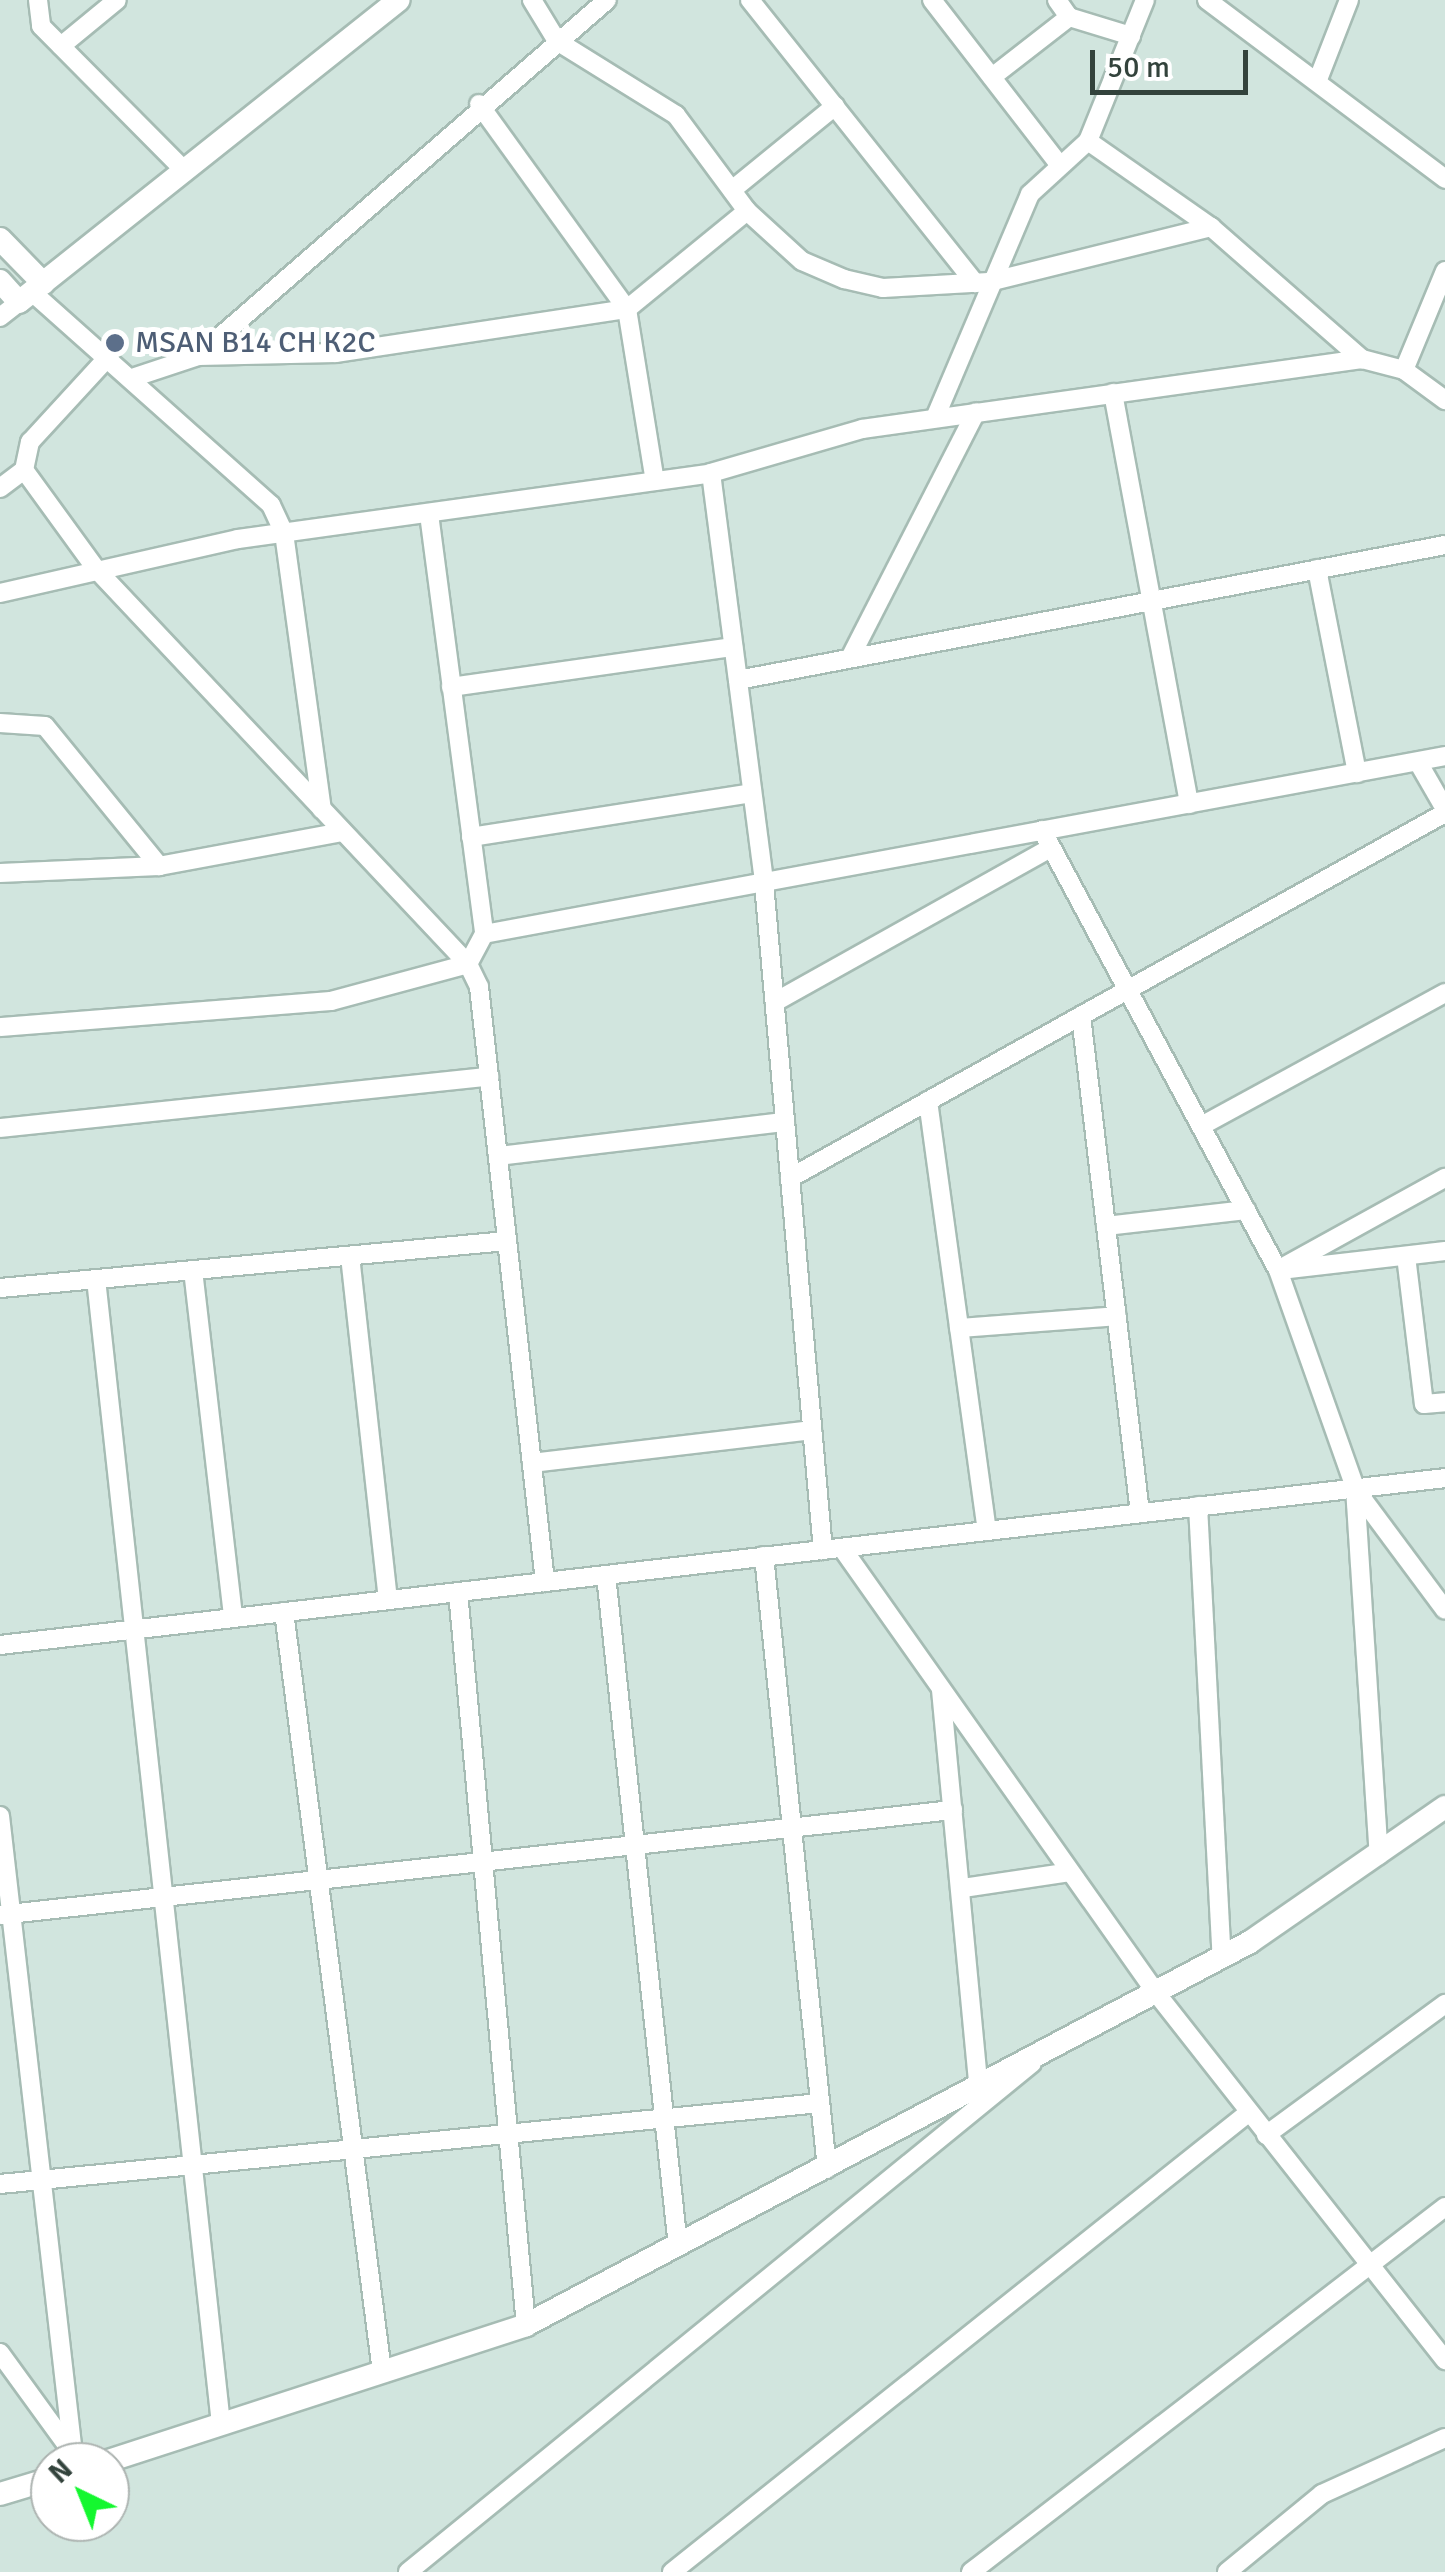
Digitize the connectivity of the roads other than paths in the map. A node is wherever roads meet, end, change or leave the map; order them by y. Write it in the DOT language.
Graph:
graph roads {
  1 [pos="38,0"];
  2 [pos="117,0"];
  3 [pos="398,0"];
  4 [pos="532,0"];
  5 [pos="607,0"];
  6 [pos="750,0"];
  7 [pos="932,0"];
  8 [pos="1057,0"];
  9 [pos="1145,0"];
  10 [pos="1207,0"];
  11 [pos="1349,0"];
  12 [pos="1069,17"];
  13 [pos="1130,36"];
  14 [pos="557,41"];
  15 [pos="61,46"];
  16 [pos="992,77"];
  17 [pos="1317,82"];
  18 [pos="479,104"];
  19 [pos="835,106"];
  20 [pos="1088,141"];
  21 [pos="1058,163"];
  22 [pos="184,170"];
  23 [pos="1445,179"];
  24 [pos="732,190"];
  25 [pos="747,210"];
  26 [pos="1211,227"];
  27 [pos="0,239"];
  28 [pos="1445,271"];
  29 [pos="0,281"];
  30 [pos="982,283"];
  31 [pos="31,292"];
  32 [pos="628,309"];
  33 [pos="0,317"];
  34 [pos="110,355"];
  35 [pos="198,356"];
  36 [pos="1362,359"];
  37 [pos="1404,370"];
  38 [pos="135,376"];
  39 [pos="1114,394"];
  40 [pos="1445,400"];
  41 [pos="976,412"];
  42 [pos="936,418"];
  43 [pos="24,470"];
  44 [pos="711,474"];
  45 [pos="655,482"];
  46 [pos="0,488"];
  47 [pos="429,514"];
  48 [pos="284,533"];
  49 [pos="1445,545"];
  50 [pos="96,569"];
  51 [pos="1317,569"];
  52 [pos="0,593"];
  53 [pos="1152,601"];
  54 [pos="734,646"];
  55 [pos="850,658"];
  56 [pos="738,680"];
  57 [pos="452,687"];
  58 [pos="0,723"];
  59 [pos="1445,756"];
  60 [pos="1418,762"];
  61 [pos="1356,774"];
  62 [pos="752,793"];
  63 [pos="1189,804"];
  64 [pos="322,810"];
  65 [pos="1445,811"];
  66 [pos="1042,830"];
  67 [pos="342,832"];
  68 [pos="471,836"];
  69 [pos="1052,848"];
  70 [pos="159,866"];
  71 [pos="0,873"];
  72 [pos="764,883"];
  73 [pos="484,934"];
  74 [pos="468,964"];
  75 [pos="1128,990"];
  76 [pos="1445,993"];
  77 [pos="775,1002"];
  78 [pos="1081,1016"];
  79 [pos="0,1027"];
  80 [pos="489,1078"];
  81 [pos="928,1101"];
  82 [pos="785,1122"];
  83 [pos="1201,1126"];
  84 [pos="0,1128"];
  85 [pos="498,1156"];
  86 [pos="790,1178"];
  87 [pos="1445,1178"];
  88 [pos="1246,1210"];
  89 [pos="1106,1226"];
  90 [pos="507,1241"];
  91 [pos="1445,1251"];
  92 [pos="350,1256"];
  93 [pos="1406,1256"];
  94 [pos="193,1270"];
  95 [pos="1278,1270"];
  96 [pos="96,1279"];
  97 [pos="0,1288"];
  98 [pos="1117,1316"];
  99 [pos="959,1328"];
  100 [pos="1445,1402"];
  101 [pos="812,1430"];
  102 [pos="532,1463"];
  103 [pos="1445,1478"];
  104 [pos="1355,1488"];
  105 [pos="1198,1506"];
  106 [pos="1140,1513"];
  107 [pos="987,1531"];
  108 [pos="832,1549"];
  109 [pos="764,1556"];
  110 [pos="606,1575"];
  111 [pos="546,1582"];
  112 [pos="458,1592"];
  113 [pos="388,1600"];
  114 [pos="1445,1610"];
  115 [pos="284,1612"];
  116 [pos="233,1618"];
  117 [pos="134,1630"];
  118 [pos="0,1645"];
  119 [pos="941,1690"];
  120 [pos="1445,1807"];
  121 [pos="953,1810"];
  122 [pos="0,1816"];
  123 [pos="792,1828"];
  124 [pos="636,1845"];
  125 [pos="1379,1855"];
  126 [pos="483,1862"];
  127 [pos="1070,1872"];
  128 [pos="318,1880"];
  129 [pos="963,1888"];
  130 [pos="164,1897"];
  131 [pos="6,1915"];
  132 [pos="1222,1958"];
  133 [pos="1157,1994"];
  134 [pos="1445,2004"];
  135 [pos="1032,2063"];
  136 [pos="979,2090"];
  137 [pos="820,2102"];
  138 [pos="1248,2112"];
  139 [pos="665,2118"];
  140 [pos="508,2134"];
  141 [pos="1266,2136"];
  142 [pos="354,2149"];
  143 [pos="193,2164"];
  144 [pos="827,2169"];
  145 [pos="42,2180"];
  146 [pos="0,2184"];
  147 [pos="1445,2207"];
  148 [pos="678,2246"];
  149 [pos="1368,2260"];
  150 [pos="526,2325"];
  151 [pos="0,2353"];
  152 [pos="1445,2360"];
  153 [pos="382,2372"];
  154 [pos="221,2424"];
  155 [pos="1445,2438"];
  156 [pos="63,2442"];
  157 [pos="72,2442"];
  158 [pos="130,2454"];
  159 [pos="30,2485"];
  160 [pos="0,2494"];
  161 [pos="408,2572"];
  162 [pos="672,2572"];
  163 [pos="971,2572"];
  164 [pos="1228,2572"];
  1 -- 15 [label="street"];
  2 -- 15 [label="street"];
  3 -- 22 [label="street"];
  4 -- 14 [label="street"];
  5 -- 14 [label="street"];
  6 -- 19 [label="street"];
  7 -- 16 [label="street"];
  8 -- 12 [label="street"];
  9 -- 13 [label="street"];
  10 -- 17 [label="street"];
  11 -- 17 [label="street"];
  12 -- 13 [label="street"];
  12 -- 16 [label="street"];
  13 -- 20 [label="street"];
  14 -- 18 [label="street"];
  14 -- 24 [label="street"];
  15 -- 22 [label="street"];
  16 -- 21 [label="street"];
  17 -- 23 [label="street"];
  18 -- 32 [label="street"];
  18 -- 35 [label="street"];
  19 -- 24 [label="street"];
  19 -- 30 [label="street"];
  20 -- 21 [label="street"];
  20 -- 26 [label="street"];
  21 -- 30 [label="street"];
  22 -- 31 [label="street"];
  24 -- 25 [label="street"];
  25 -- 30 [label="street"];
  25 -- 32 [label="street"];
  26 -- 30 [label="street"];
  26 -- 36 [label="street"];
  27 -- 31 [label="street"];
  28 -- 37 [label="street"];
  29 -- 31 [label="street"];
  30 -- 42 [label="street"];
  31 -- 33 [label="street"];
  31 -- 34 [label="street"];
  32 -- 35 [label="street"];
  32 -- 45 [label="street"];
  34 -- 38 [label="street"];
  34 -- 43 [label="street"];
  35 -- 38 [label="street"];
  36 -- 37 [label="street"];
  36 -- 39 [label="street"];
  37 -- 40 [label="street"];
  38 -- 48 [label="street"];
  39 -- 41 [label="street"];
  39 -- 53 [label="street"];
  41 -- 42 [label="street"];
  41 -- 55 [label="street"];
  42 -- 44 [label="street"];
  43 -- 46 [label="street"];
  43 -- 50 [label="street"];
  44 -- 45 [label="street"];
  44 -- 54 [label="street"];
  45 -- 47 [label="street"];
  47 -- 48 [label="street"];
  47 -- 57 [label="street"];
  48 -- 50 [label="street"];
  48 -- 64 [label="street"];
  49 -- 51 [label="street"];
  50 -- 52 [label="street"];
  50 -- 64 [label="street"];
  51 -- 53 [label="street"];
  51 -- 61 [label="street"];
  53 -- 55 [label="street"];
  53 -- 63 [label="street"];
  54 -- 56 [label="street"];
  54 -- 57 [label="street"];
  55 -- 56 [label="street"];
  56 -- 62 [label="street"];
  57 -- 68 [label="street"];
  58 -- 70 [label="street"];
  59 -- 60 [label="street"];
  60 -- 61 [label="street"];
  60 -- 65 [label="street"];
  61 -- 63 [label="street"];
  62 -- 68 [label="street"];
  62 -- 72 [label="street"];
  63 -- 66 [label="street"];
  64 -- 67 [label="street"];
  65 -- 75 [label="street"];
  66 -- 69 [label="street"];
  66 -- 72 [label="street"];
  67 -- 70 [label="street"];
  67 -- 74 [label="street"];
  68 -- 73 [label="street"];
  69 -- 75 [label="street"];
  69 -- 77 [label="street"];
  70 -- 71 [label="street"];
  72 -- 73 [label="street"];
  72 -- 77 [label="street"];
  73 -- 74 [label="street"];
  74 -- 79 [label="street"];
  74 -- 80 [label="street"];
  75 -- 78 [label="street"];
  75 -- 83 [label="street"];
  76 -- 83 [label="street"];
  77 -- 82 [label="street"];
  78 -- 81 [label="street"];
  78 -- 89 [label="street"];
  80 -- 84 [label="street"];
  80 -- 85 [label="street"];
  81 -- 86 [label="street"];
  81 -- 99 [label="street"];
  82 -- 85 [label="street"];
  82 -- 86 [label="street"];
  83 -- 88 [label="street"];
  85 -- 90 [label="street"];
  86 -- 101 [label="street"];
  87 -- 95 [label="street"];
  88 -- 89 [label="street"];
  88 -- 95 [label="street"];
  89 -- 98 [label="street"];
  90 -- 92 [label="street"];
  90 -- 102 [label="street"];
  91 -- 93 [label="street"];
  92 -- 94 [label="street"];
  92 -- 113 [label="street"];
  93 -- 95 [label="street"];
  93 -- 100 [label="street"];
  94 -- 96 [label="street"];
  94 -- 116 [label="street"];
  95 -- 104 [label="street"];
  96 -- 97 [label="street"];
  96 -- 117 [label="street"];
  98 -- 99 [label="street"];
  98 -- 106 [label="street"];
  99 -- 107 [label="street"];
  101 -- 102 [label="street"];
  101 -- 108 [label="street"];
  102 -- 111 [label="street"];
  103 -- 104 [label="street"];
  104 -- 105 [label="street"];
  104 -- 114 [label="street"];
  104 -- 125 [label="street"];
  105 -- 106 [label="street"];
  105 -- 132 [label="street"];
  106 -- 107 [label="street"];
  107 -- 108 [label="street"];
  108 -- 109 [label="street"];
  108 -- 119 [label="street"];
  109 -- 110 [label="street"];
  109 -- 123 [label="street"];
  110 -- 111 [label="street"];
  110 -- 124 [label="street"];
  111 -- 112 [label="street"];
  112 -- 113 [label="street"];
  112 -- 126 [label="street"];
  113 -- 115 [label="street"];
  115 -- 116 [label="street"];
  115 -- 128 [label="street"];
  116 -- 117 [label="street"];
  117 -- 118 [label="street"];
  117 -- 130 [label="street"];
  119 -- 121 [label="street"];
  119 -- 127 [label="street"];
  120 -- 125 [label="street"];
  121 -- 123 [label="street"];
  121 -- 129 [label="street"];
  122 -- 131 [label="street"];
  123 -- 124 [label="street"];
  123 -- 137 [label="street"];
  124 -- 126 [label="street"];
  124 -- 139 [label="street"];
  125 -- 132 [label="street"];
  126 -- 128 [label="street"];
  126 -- 140 [label="street"];
  127 -- 129 [label="street"];
  127 -- 133 [label="street"];
  128 -- 130 [label="street"];
  128 -- 142 [label="street"];
  129 -- 136 [label="street"];
  130 -- 131 [label="street"];
  130 -- 143 [label="street"];
  131 -- 145 [label="street"];
  132 -- 133 [label="street"];
  133 -- 135 [label="street"];
  133 -- 138 [label="street"];
  134 -- 141 [label="street"];
  135 -- 136 [label="street"];
  135 -- 161 [label="street"];
  136 -- 144 [label="street"];
  137 -- 139 [label="street"];
  137 -- 144 [label="street"];
  138 -- 141 [label="street"];
  138 -- 162 [label="street"];
  139 -- 140 [label="street"];
  139 -- 148 [label="street"];
  140 -- 142 [label="street"];
  140 -- 150 [label="street"];
  141 -- 149 [label="street"];
  142 -- 143 [label="street"];
  142 -- 153 [label="street"];
  143 -- 145 [label="street"];
  143 -- 154 [label="street"];
  144 -- 148 [label="street"];
  145 -- 146 [label="street"];
  145 -- 157 [label="street"];
  147 -- 149 [label="street"];
  148 -- 150 [label="street"];
  149 -- 152 [label="street"];
  149 -- 163 [label="street"];
  150 -- 153 [label="street"];
  151 -- 156 [label="street"];
  153 -- 154 [label="street"];
  154 -- 158 [label="street"];
  155 -- 164 [label="street"];
  159 -- 160 [label="street"];
}
